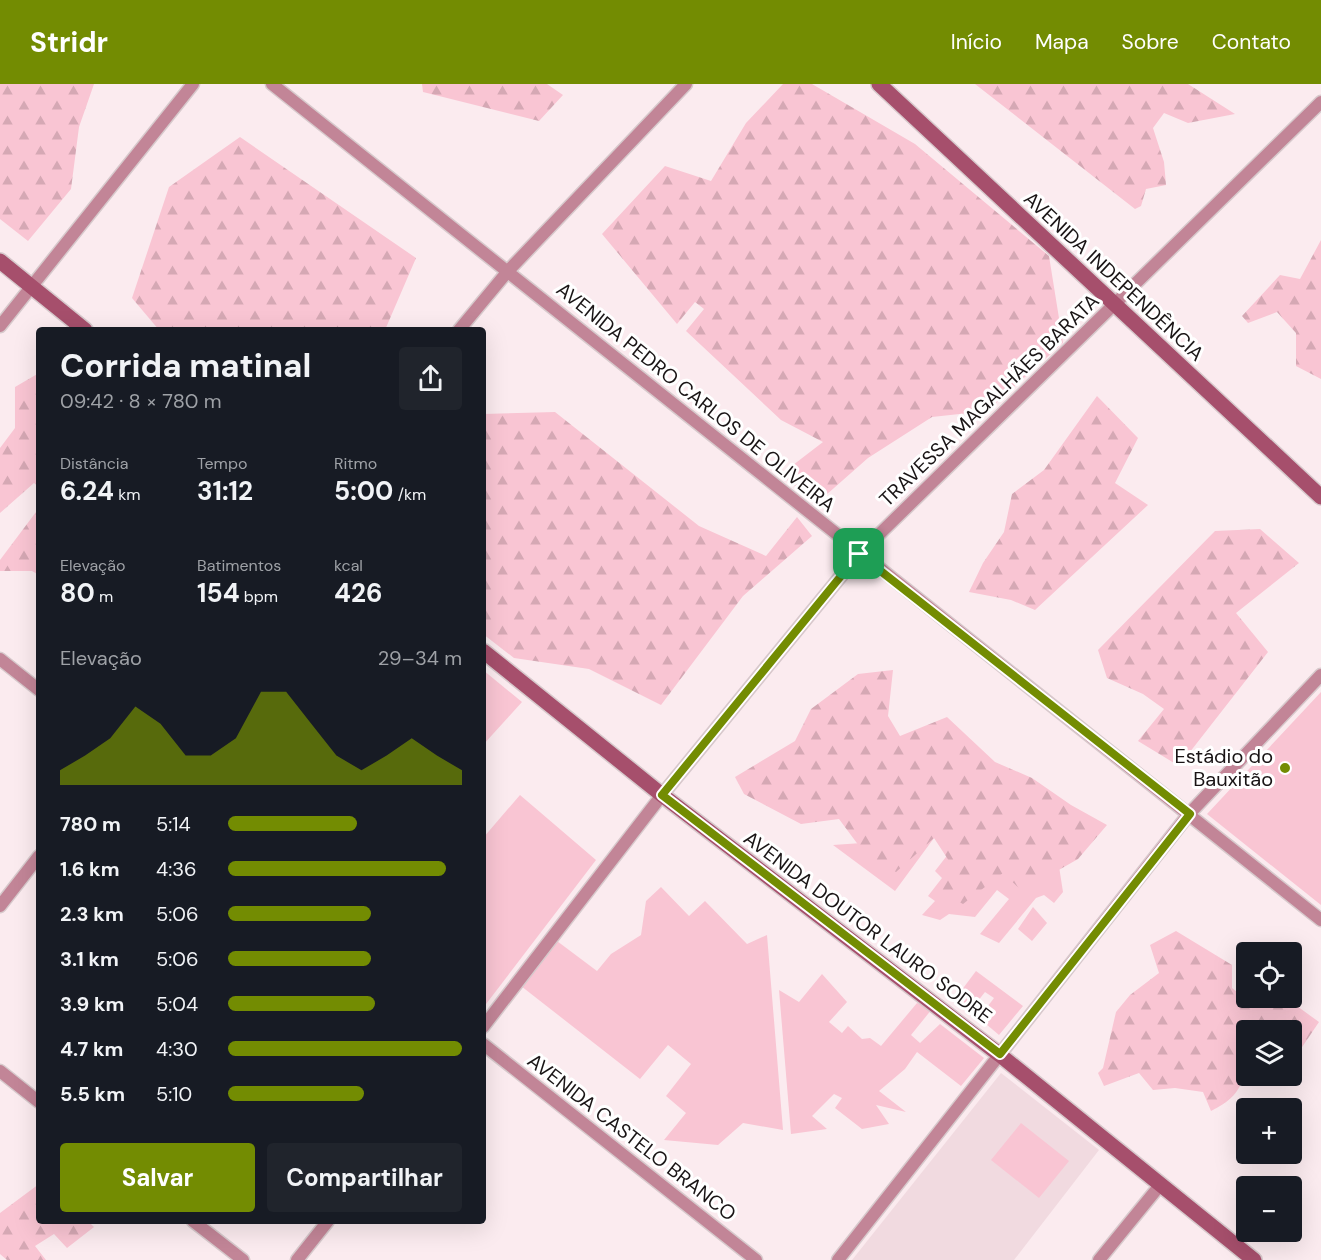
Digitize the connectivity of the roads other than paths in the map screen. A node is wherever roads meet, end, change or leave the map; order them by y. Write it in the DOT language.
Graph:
graph roads {
  1 [pos="193,84"];
  2 [pos="273,84"];
  3 [pos="686,84"];
  4 [pos="879,84"];
  5 [pos="1321,102"];
  6 [pos="0,261"];
  7 [pos="508,271"];
  8 [pos="32,287"];
  9 [pos="1113,306"];
  10 [pos="0,326"];
  11 [pos="82,327"];
  12 [pos="461,327"];
  13 [pos="1321,497"];
  14 [pos="859,554"];
  15 [pos="486,653"];
  16 [pos="0,659"];
  17 [pos="1321,675"];
  18 [pos="36,688"];
  19 [pos="662,795"];
  20 [pos="1190,814"];
  21 [pos="36,860"];
  22 [pos="0,906"];
  23 [pos="1321,920"];
  24 [pos="486,1023"];
  25 [pos="486,1046"];
  26 [pos="1000,1054"];
  27 [pos="0,1071"];
  28 [pos="36,1100"];
  29 [pos="1161,1184"];
  30 [pos="197,1224"];
  31 [pos="326,1224"];
  32 [pos="243,1260"];
  33 [pos="297,1260"];
  34 [pos="756,1260"];
  35 [pos="838,1260"];
  36 [pos="1099,1260"];
  37 [pos="1254,1260"];
  1 -- 8 [label="street"];
  2 -- 7 [label="street, AVENIDA PEDRO CARLOS DE OLIVEIRA"];
  3 -- 7 [label="street"];
  4 -- 9 [label="street, AVENIDA INDEPENDÊNCIA"];
  5 -- 9 [label="street, TRAVESSA MAGALHÃES BARATA"];
  6 -- 8 [label="street"];
  7 -- 12 [label="street"];
  7 -- 14 [label="street, AVENIDA PEDRO CARLOS DE OLIVEIRA"];
  8 -- 10 [label="street"];
  8 -- 11 [label="street"];
  9 -- 13 [label="street, AVENIDA INDEPENDÊNCIA"];
  9 -- 14 [label="street, TRAVESSA MAGALHÃES BARATA"];
  14 -- 19 [label="street, TRAVESSA MAGALHÃES BARATA"];
  14 -- 20 [label="street, AVENIDA PEDRO CARLOS DE OLIVEIRA"];
  15 -- 19 [label="street, AVENIDA DOUTOR LAURO SODRE"];
  16 -- 18 [label="street"];
  17 -- 20 [label="street"];
  19 -- 24 [label="street, TRAVESSA MAGALHÃES BARATA"];
  19 -- 26 [label="street, AVENIDA DOUTOR LAURO SODRE"];
  20 -- 23 [label="street, AVENIDA PEDRO CARLOS DE OLIVEIRA"];
  20 -- 26 [label="street"];
  21 -- 22 [label="street"];
  25 -- 34 [label="street, AVENIDA CASTELO BRANCO"];
  26 -- 29 [label="street, AVENIDA DOUTOR LAURO SODRE"];
  26 -- 35 [label="street"];
  27 -- 28 [label="street"];
  29 -- 36 [label="street"];
  29 -- 37 [label="street, AVENIDA DOUTOR LAURO SODRE"];
  30 -- 32 [label="street"];
  31 -- 33 [label="street"];
}
